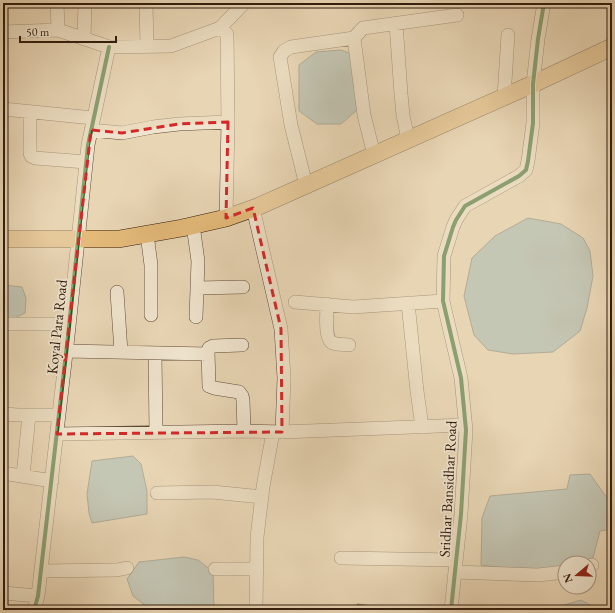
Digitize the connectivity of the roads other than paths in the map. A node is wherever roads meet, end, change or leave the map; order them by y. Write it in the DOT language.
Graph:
graph roads {
  1 [pos="57,3"];
  2 [pos="85,3"];
  3 [pos="146,3"];
  4 [pos="244,3"];
  5 [pos="544,3"];
  6 [pos="457,15"];
  7 [pos="396,23"];
  8 [pos="220,28"];
  9 [pos="58,30"];
  10 [pos="3,32"];
  11 [pos="508,35"];
  12 [pos="84,38"];
  13 [pos="354,38"];
  14 [pos="147,46"];
  15 [pos="612,46"];
  16 [pos="109,47"];
  17 [pos="533,84"];
  18 [pos="504,97"];
  19 [pos="3,109"];
  20 [pos="30,112"];
  21 [pos="228,122"];
  22 [pos="92,124"];
  23 [pos="408,140"];
  24 [pos="374,155"];
  25 [pos="86,162"];
  26 [pos="306,185"];
  27 [pos="253,208"];
  28 [pos="226,218"];
  29 [pos="193,225"];
  30 [pos="147,234"];
  31 [pos="3,239"];
  32 [pos="78,239"];
  33 [pos="197,288"];
  34 [pos="242,288"];
  35 [pos="117,292"];
  36 [pos="443,301"];
  37 [pos="295,302"];
  38 [pos="408,303"];
  39 [pos="327,304"];
  40 [pos="151,315"];
  41 [pos="196,317"];
  42 [pos="3,324"];
  43 [pos="69,324"];
  44 [pos="242,345"];
  45 [pos="349,345"];
  46 [pos="66,351"];
  47 [pos="121,352"];
  48 [pos="155,353"];
  49 [pos="208,354"];
  50 [pos="3,414"];
  51 [pos="29,415"];
  52 [pos="59,415"];
  53 [pos="465,425"];
  54 [pos="422,427"];
  55 [pos="244,431"];
  56 [pos="156,432"];
  57 [pos="278,432"];
  58 [pos="57,434"];
  59 [pos="3,473"];
  60 [pos="23,476"];
  61 [pos="52,480"];
  62 [pos="157,493"];
  63 [pos="262,497"];
  64 [pos="341,558"];
  65 [pos="455,566"];
  66 [pos="127,568"];
  67 [pos="256,569"];
  68 [pos="215,570"];
  69 [pos="41,571"];
  70 [pos="557,573"];
  71 [pos="3,593"];
  72 [pos="38,596"];
  73 [pos="34,610"];
  74 [pos="256,610"];
  75 [pos="451,610"];
  1 -- 9 [label="street"];
  2 -- 12 [label="street"];
  3 -- 14 [label="street"];
  4 -- 8 [label="street"];
  5 -- 17 [label="street, Sridhar Bansidhar Road"];
  6 -- 7 [label="street"];
  7 -- 13 [label="street"];
  7 -- 23 [label="street"];
  8 -- 14 [label="street"];
  8 -- 21 [label="street"];
  9 -- 10 [label="street"];
  9 -- 12 [label="street"];
  11 -- 18 [label="street"];
  12 -- 16 [label="street"];
  13 -- 24 [label="street"];
  13 -- 26 [label="street"];
  14 -- 16 [label="street"];
  15 -- 17 [label="main road"];
  16 -- 22 [label="street, Koyal Para Road"];
  17 -- 18 [label="main road"];
  17 -- 36 [label="street, Sridhar Bansidhar Road"];
  18 -- 23 [label="main road"];
  19 -- 20 [label="street"];
  20 -- 22 [label="street"];
  20 -- 25 [label="street"];
  21 -- 22 [label="street"];
  21 -- 28 [label="street"];
  22 -- 25 [label="street, Koyal Para Road"];
  23 -- 24 [label="main road"];
  24 -- 26 [label="main road"];
  25 -- 32 [label="street, Koyal Para Road"];
  26 -- 27 [label="main road"];
  27 -- 28 [label="main road"];
  27 -- 57 [label="street"];
  28 -- 29 [label="main road"];
  29 -- 30 [label="main road"];
  29 -- 33 [label="street"];
  30 -- 32 [label="main road"];
  30 -- 40 [label="street"];
  31 -- 32 [label="main road"];
  32 -- 43 [label="street, Koyal Para Road"];
  33 -- 34 [label="street"];
  33 -- 41 [label="street"];
  35 -- 47 [label="street"];
  36 -- 38 [label="street"];
  36 -- 53 [label="street, Sridhar Bansidhar Road"];
  37 -- 39 [label="street"];
  38 -- 39 [label="street"];
  38 -- 54 [label="street"];
  39 -- 45 [label="street"];
  42 -- 43 [label="street"];
  43 -- 46 [label="street, Koyal Para Road"];
  44 -- 49 [label="street"];
  46 -- 47 [label="street"];
  46 -- 52 [label="street, Koyal Para Road"];
  47 -- 48 [label="street"];
  48 -- 49 [label="street"];
  48 -- 56 [label="street"];
  49 -- 55 [label="street"];
  50 -- 51 [label="street"];
  51 -- 52 [label="street"];
  51 -- 60 [label="street"];
  52 -- 58 [label="street, Koyal Para Road"];
  53 -- 54 [label="street"];
  53 -- 65 [label="street, Sridhar Bansidhar Road"];
  54 -- 57 [label="street"];
  55 -- 56 [label="street"];
  55 -- 57 [label="street"];
  56 -- 58 [label="street"];
  57 -- 63 [label="street"];
  58 -- 61 [label="street, Koyal Para Road"];
  59 -- 60 [label="street"];
  60 -- 61 [label="street"];
  61 -- 69 [label="street, Koyal Para Road"];
  62 -- 63 [label="street"];
  63 -- 67 [label="street"];
  64 -- 65 [label="street"];
  65 -- 70 [label="street"];
  65 -- 75 [label="street, Sridhar Bansidhar Road"];
  66 -- 69 [label="street"];
  67 -- 68 [label="street"];
  67 -- 74 [label="street"];
  69 -- 72 [label="street, Koyal Para Road"];
  71 -- 72 [label="street"];
  72 -- 73 [label="street, Koyal Para Road"];
}
